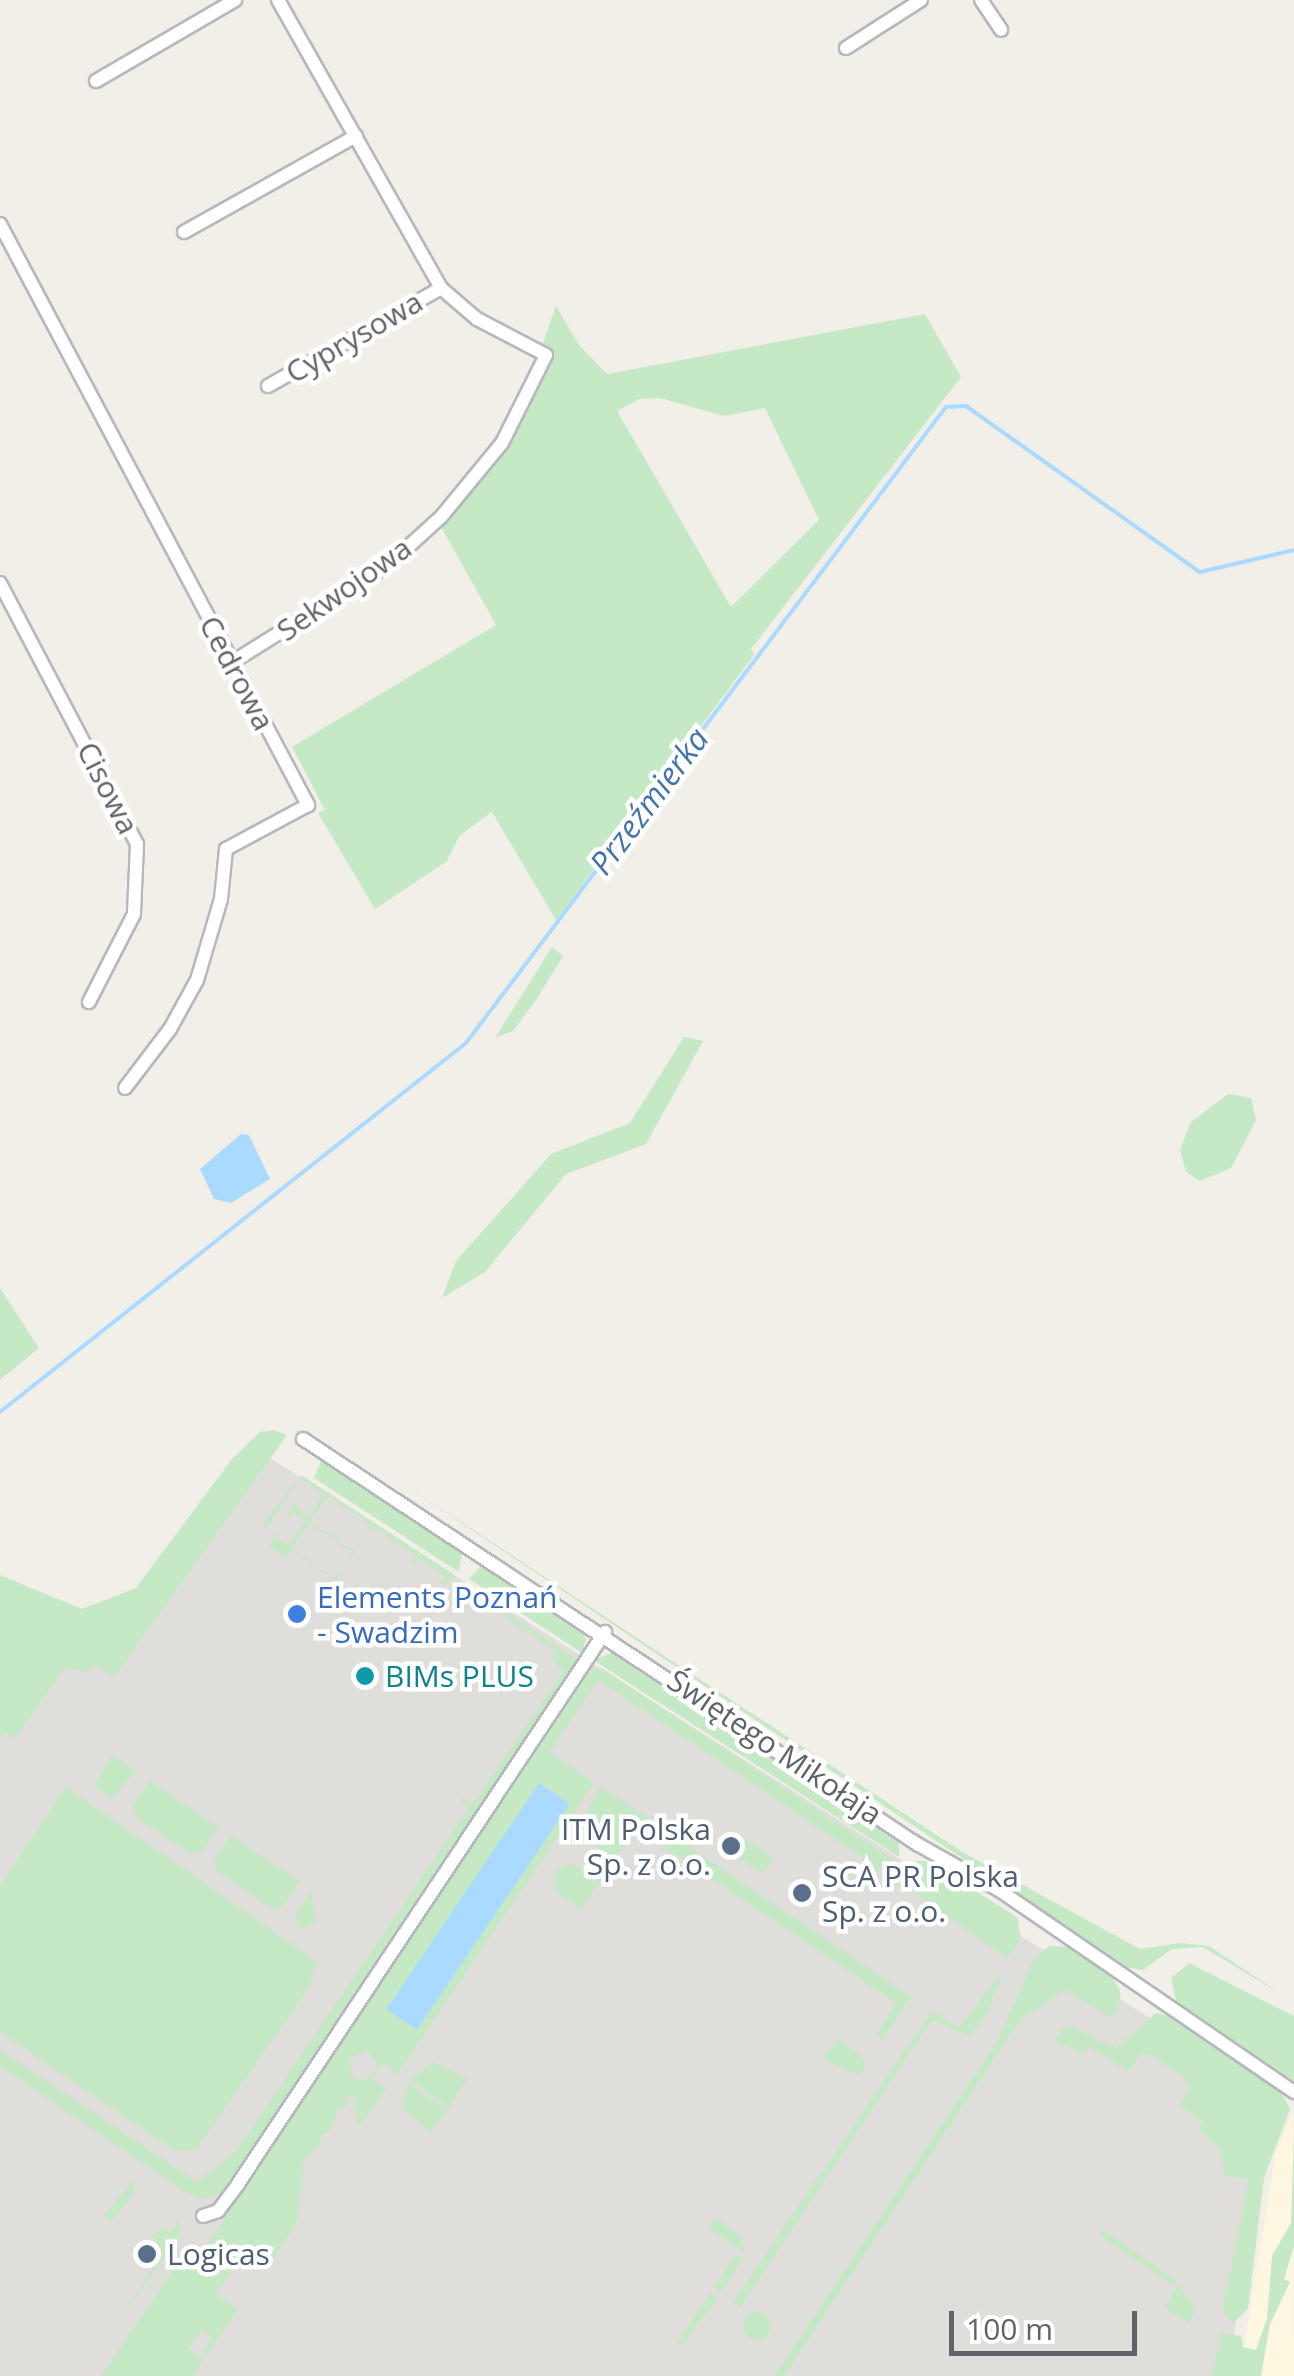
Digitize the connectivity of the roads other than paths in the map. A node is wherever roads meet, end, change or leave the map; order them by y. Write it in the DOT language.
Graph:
graph roads {
  1 [pos="235,0"];
  2 [pos="278,0"];
  3 [pos="921,0"];
  4 [pos="980,0"];
  5 [pos="1002,30"];
  6 [pos="846,48"];
  7 [pos="96,80"];
  8 [pos="356,136"];
  9 [pos="1,228"];
  10 [pos="184,232"];
  11 [pos="441,288"];
  12 [pos="546,355"];
  13 [pos="268,386"];
  14 [pos="0,584"];
  15 [pos="231,662"];
  16 [pos="88,1002"];
  17 [pos="125,1088"];
  18 [pos="303,1439"];
  19 [pos="605,1632"];
  20 [pos="1294,2092"];
  21 [pos="203,2216"];
  1 -- 7 [label="street"];
  2 -- 8 [label="street, Cyprysowa"];
  3 -- 6 [label="street"];
  4 -- 5 [label="street"];
  8 -- 10 [label="street"];
  8 -- 11 [label="street, Cyprysowa"];
  9 -- 15 [label="street, Cedrowa"];
  11 -- 12 [label="street, Cyprysowa"];
  11 -- 13 [label="street, Cyprysowa"];
  12 -- 15 [label="street, Sekwojowa"];
  14 -- 16 [label="street, Cisowa"];
  15 -- 17 [label="street, Cedrowa"];
  18 -- 19 [label="street, Świętego Mikołaja"];
  19 -- 20 [label="street, Świętego Mikołaja"];
  19 -- 21 [label="street"];
}
